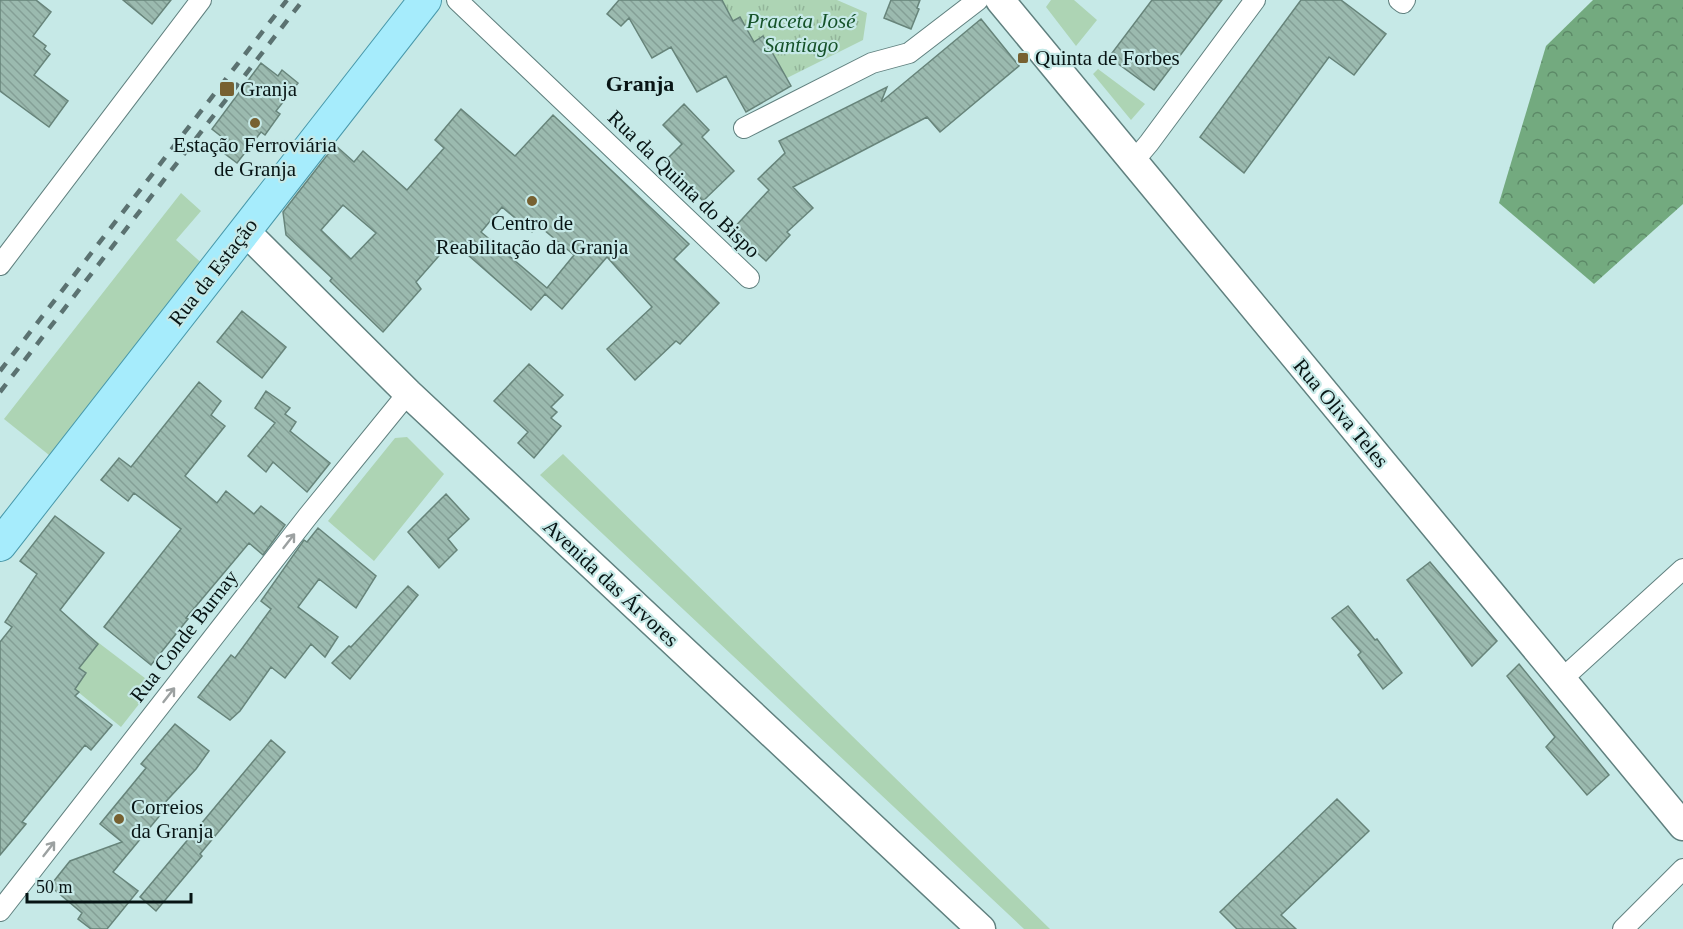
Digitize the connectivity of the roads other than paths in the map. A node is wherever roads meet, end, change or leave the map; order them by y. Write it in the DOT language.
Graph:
graph roads {
  1 [pos="201,0"];
  2 [pos="425,0"];
  3 [pos="457,0"];
  4 [pos="978,0"];
  5 [pos="1000,0"];
  6 [pos="1254,0"];
  7 [pos="744,128"];
  8 [pos="1133,162"];
  9 [pos="245,231"];
  10 [pos="0,265"];
  11 [pos="748,278"];
  12 [pos="408,393"];
  13 [pos="0,545"];
  14 [pos="1683,569"];
  15 [pos="1562,679"];
  16 [pos="1683,826"];
  17 [pos="1683,869"];
  18 [pos="0,911"];
  19 [pos="981,929"];
  20 [pos="1623,929"];
  1 -- 10 [label="street"];
  2 -- 9 [label="main road, Rua da Estação"];
  3 -- 11 [label="street, Rua da Quinta do Bispo"];
  4 -- 7 [label="street"];
  5 -- 8 [label="main road, Rua Oliva Teles"];
  6 -- 8 [label="street"];
  8 -- 15 [label="main road, Rua Oliva Teles"];
  9 -- 12 [label="main road, Avenida das Árvores"];
  9 -- 13 [label="main road, Rua da Estação"];
  18 -- 12 [label="street, Rua Conde Burnay, one-way"];
  12 -- 19 [label="main road, Avenida das Árvores"];
  14 -- 15 [label="street"];
  15 -- 16 [label="main road, Rua Oliva Teles"];
  17 -- 20 [label="street"];
}
